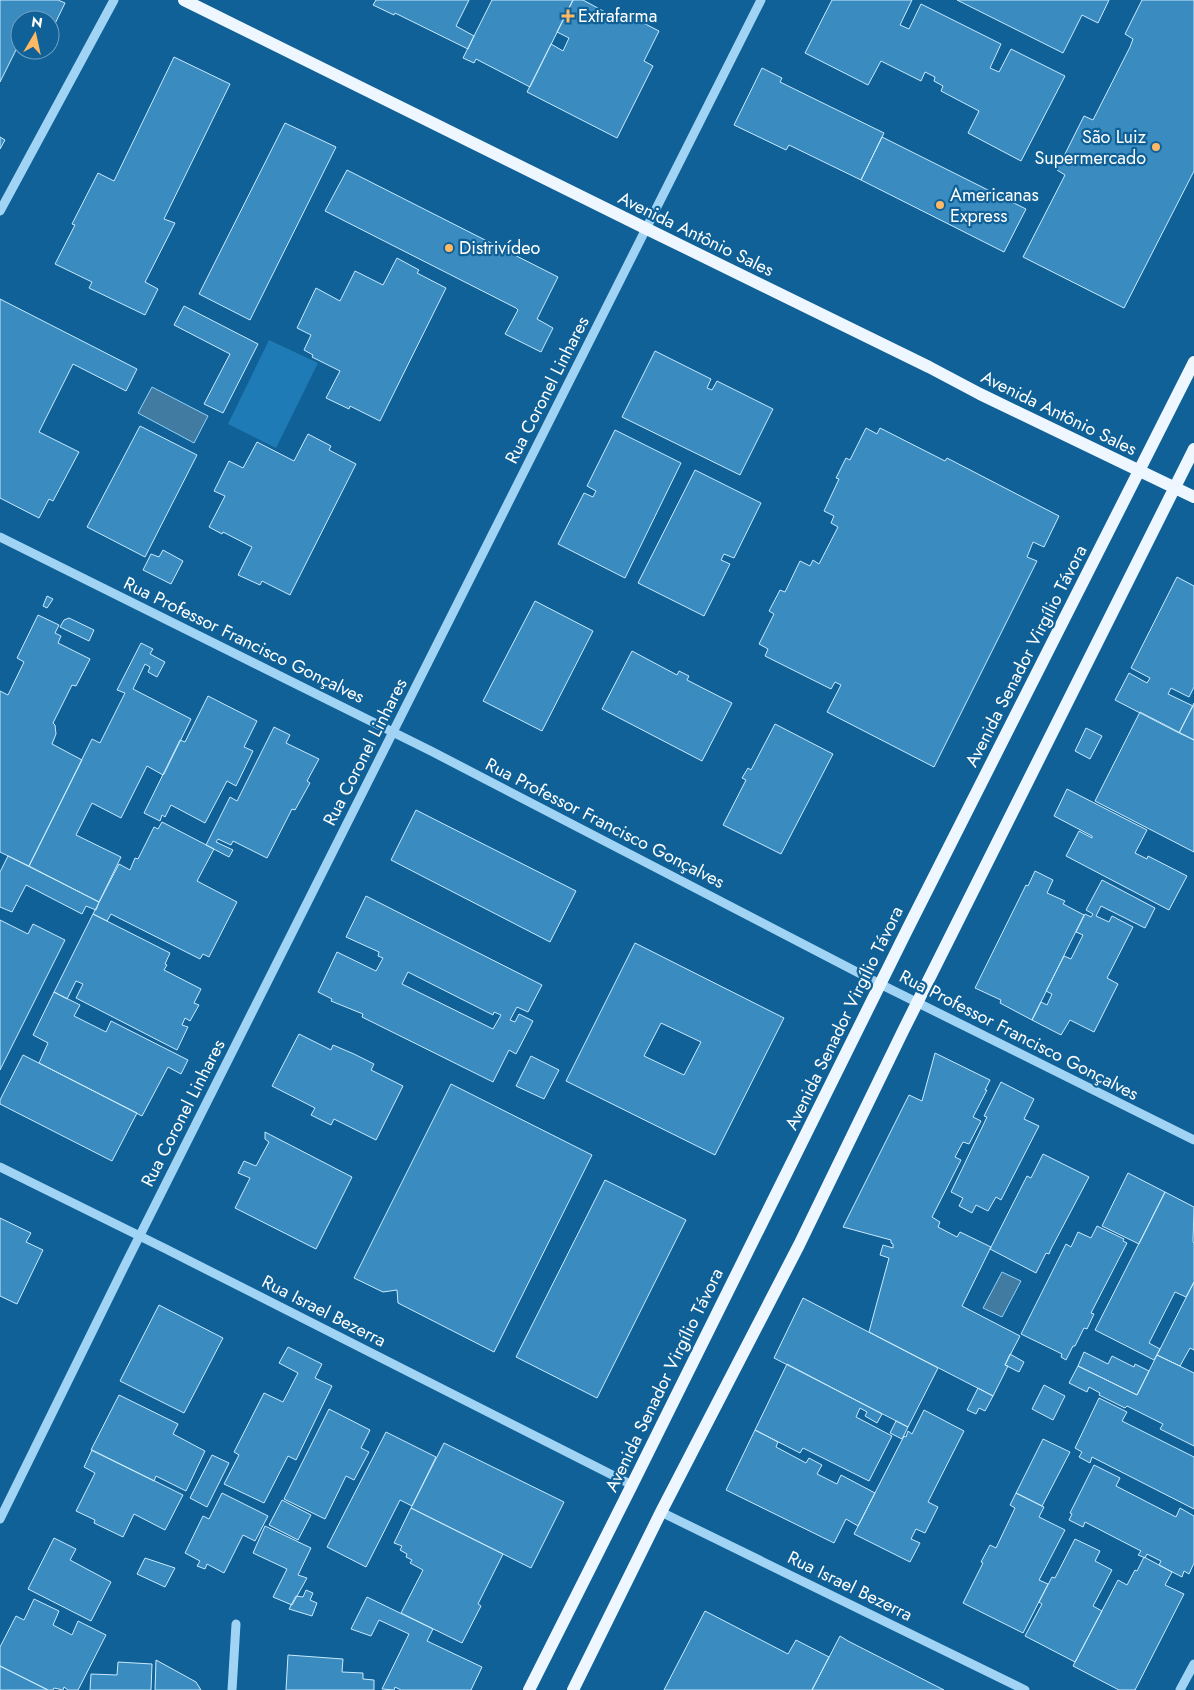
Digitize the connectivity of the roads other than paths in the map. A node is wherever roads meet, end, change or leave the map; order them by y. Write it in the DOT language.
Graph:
graph roads {
  1 [pos="114,0"];
  2 [pos="184,0"];
  3 [pos="761,0"];
  4 [pos="0,211"];
  5 [pos="647,230"];
  6 [pos="1194,362"];
  7 [pos="1194,449"];
  8 [pos="1139,471"];
  9 [pos="1174,488"];
  10 [pos="1194,497"];
  11 [pos="0,537"];
  12 [pos="393,732"];
  13 [pos="880,984"];
  14 [pos="918,1003"];
  15 [pos="1194,1140"];
  16 [pos="0,1167"];
  17 [pos="139,1236"];
  18 [pos="632,1485"];
  19 [pos="661,1512"];
  20 [pos="0,1519"];
  21 [pos="236,1624"];
  22 [pos="1194,1664"];
  23 [pos="232,1690"];
  24 [pos="528,1690"];
  25 [pos="573,1690"];
  26 [pos="1025,1690"];
  27 [pos="1180,1690"];
  1 -- 4 [label="street"];
  2 -- 5 [label="main road, Avenida Antônio Sales"];
  3 -- 5 [label="street, Rua Coronel Linhares"];
  5 -- 8 [label="main road, Avenida Antônio Sales"];
  5 -- 12 [label="street, Rua Coronel Linhares"];
  6 -- 8 [label="main road, Avenida Senador Virgílio Távora"];
  7 -- 9 [label="main road"];
  8 -- 9 [label="main road, Avenida Antônio Sales"];
  8 -- 13 [label="main road, Avenida Senador Virgílio Távora"];
  9 -- 10 [label="main road, Avenida Antônio Sales"];
  9 -- 14 [label="main road"];
  11 -- 12 [label="street, Rua Professor Francisco Gonçalves"];
  12 -- 13 [label="street, Rua Professor Francisco Gonçalves"];
  12 -- 17 [label="street, Rua Coronel Linhares"];
  13 -- 14 [label="street, Rua Professor Francisco Gonçalves"];
  13 -- 18 [label="main road, Avenida Senador Virgílio Távora"];
  14 -- 15 [label="street, Rua Professor Francisco Gonçalves"];
  14 -- 19 [label="main road"];
  16 -- 17 [label="street, Rua Israel Bezerra"];
  17 -- 18 [label="street, Rua Israel Bezerra"];
  17 -- 20 [label="street, Rua Coronel Linhares"];
  18 -- 24 [label="main road, Avenida Senador Virgílio Távora"];
  19 -- 25 [label="main road"];
  19 -- 26 [label="street, Rua Israel Bezerra"];
  21 -- 23 [label="street"];
  22 -- 27 [label="street"];
}
